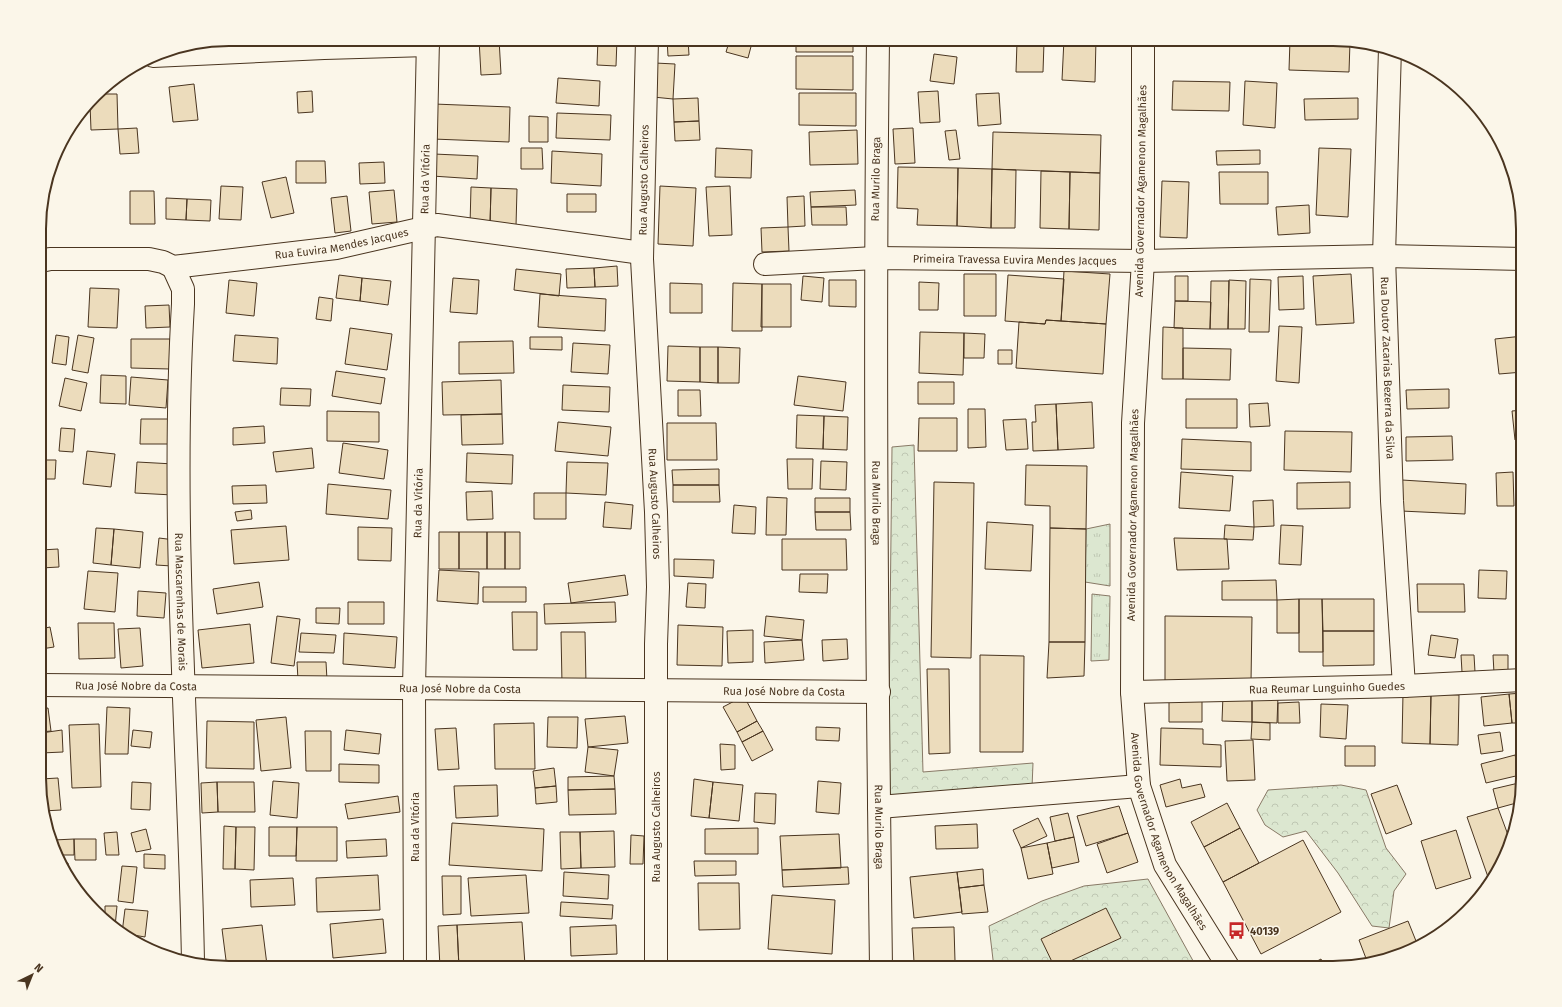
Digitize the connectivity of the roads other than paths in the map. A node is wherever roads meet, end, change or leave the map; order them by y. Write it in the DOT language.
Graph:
graph roads {
  1 [pos="349,46"];
  2 [pos="428,46"];
  3 [pos="647,46"];
  4 [pos="878,46"];
  5 [pos="1142,46"];
  6 [pos="173,55"];
  7 [pos="1390,55"];
  8 [pos="424,228"];
  9 [pos="642,253"];
  10 [pos="1384,256"];
  11 [pos="875,258"];
  12 [pos="1516,259"];
  13 [pos="46,260"];
  14 [pos="1143,261"];
  15 [pos="765,264"];
  16 [pos="173,267"];
  17 [pos="1516,680"];
  18 [pos="46,685"];
  19 [pos="185,686"];
  20 [pos="1404,686"];
  21 [pos="414,688"];
  22 [pos="656,690"];
  23 [pos="879,692"];
  24 [pos="1132,692"];
  25 [pos="1139,786"];
  26 [pos="879,807"];
  27 [pos="193,957"];
  28 [pos="415,961"];
  29 [pos="656,961"];
  30 [pos="881,961"];
  31 [pos="1225,961"];
  1 -- 6 [label="street"];
  2 -- 8 [label="street, Rua da Vitória"];
  3 -- 9 [label="street, Rua Augusto Calheiros"];
  4 -- 11 [label="street, Rua Murilo Braga"];
  5 -- 14 [label="street, Avenida Governador Agamenon Magalhães"];
  7 -- 10 [label="street, Rua Doutor Zacarias Bezerra da Silva"];
  8 -- 9 [label="street, Rua Euvira Mendes Jacques"];
  8 -- 16 [label="street, Rua Euvira Mendes Jacques"];
  8 -- 21 [label="street, Rua da Vitória"];
  9 -- 22 [label="street, Rua Augusto Calheiros"];
  10 -- 12 [label="street"];
  10 -- 14 [label="street, Primeira Travessa Euvira Mendes Jacques"];
  10 -- 20 [label="street, Rua Doutor Zacarias Bezerra da Silva"];
  11 -- 14 [label="street, Primeira Travessa Euvira Mendes Jacques"];
  11 -- 15 [label="street, Primeira Travessa Euvira Mendes Jacques"];
  11 -- 23 [label="street, Rua Murilo Braga"];
  13 -- 16 [label="street, Rua Euvira Mendes Jacques"];
  14 -- 24 [label="street, Avenida Governador Agamenon Magalhães"];
  16 -- 19 [label="street, Rua Mascarenhas de Morais"];
  17 -- 20 [label="street, Rua Reumar Lunguinho Guedes"];
  18 -- 19 [label="street, Rua José Nobre da Costa"];
  19 -- 21 [label="street, Rua José Nobre da Costa"];
  19 -- 27 [label="street, Rua Mascarenhas de Morais"];
  20 -- 24 [label="street, Rua Reumar Lunguinho Guedes"];
  21 -- 22 [label="street, Rua José Nobre da Costa"];
  21 -- 28 [label="street, Rua da Vitória"];
  22 -- 23 [label="street, Rua José Nobre da Costa"];
  22 -- 29 [label="street, Rua Augusto Calheiros"];
  23 -- 26 [label="street, Rua Murilo Braga"];
  24 -- 25 [label="street, Avenida Governador Agamenon Magalhães"];
  25 -- 26 [label="street"];
  25 -- 31 [label="street, Avenida Governador Agamenon Magalhães"];
  26 -- 30 [label="street, Rua Murilo Braga"];
}
